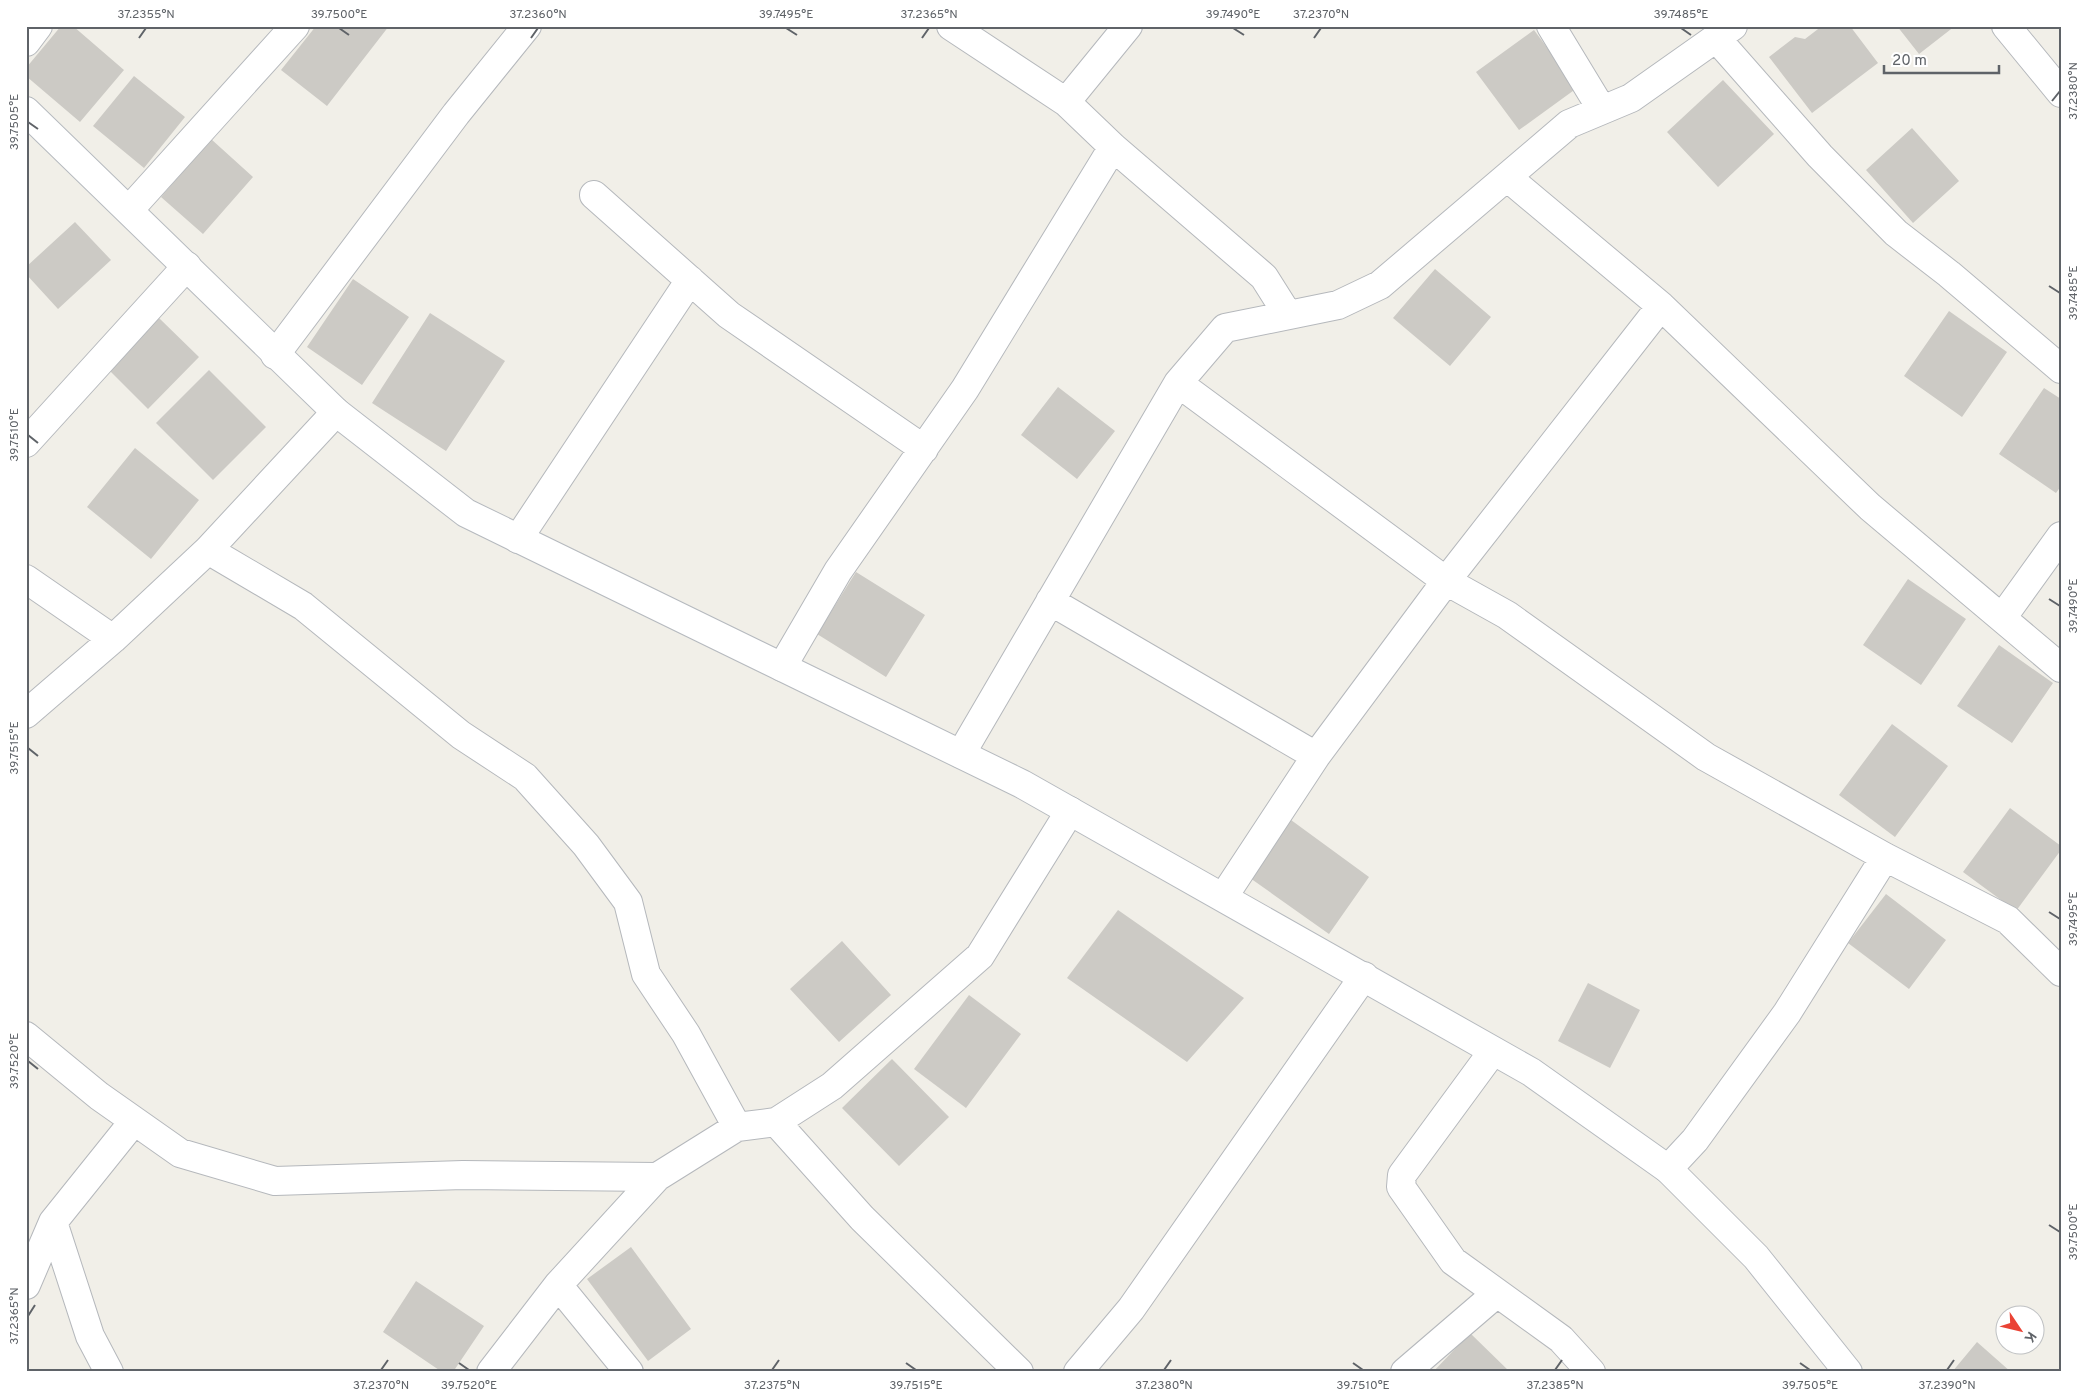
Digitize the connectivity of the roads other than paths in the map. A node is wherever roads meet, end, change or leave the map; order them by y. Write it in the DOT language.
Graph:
graph roads {
  1 [pos="38,26"];
  2 [pos="295,26"];
  3 [pos="528,26"];
  4 [pos="951,26"];
  5 [pos="1128,26"];
  6 [pos="1551,26"];
  7 [pos="2006,26"];
  8 [pos="1725,32"];
  9 [pos="26,42"];
  10 [pos="2061,93"];
  11 [pos="1066,102"];
  12 [pos="1602,110"];
  13 [pos="26,111"];
  14 [pos="1113,148"];
  15 [pos="1507,177"];
  16 [pos="594,195"];
  17 [pos="129,210"];
  18 [pos="187,266"];
  19 [pos="690,280"];
  20 [pos="1661,306"];
  21 [pos="1288,315"];
  22 [pos="275,355"];
  23 [pos="2061,369"];
  24 [pos="1178,383"];
  25 [pos="336,412"];
  26 [pos="26,443"];
  27 [pos="924,448"];
  28 [pos="2061,536"];
  29 [pos="518,539"];
  30 [pos="208,550"];
  31 [pos="26,579"];
  32 [pos="1446,581"];
  33 [pos="1050,602"];
  34 [pos="2002,618"];
  35 [pos="113,639"];
  36 [pos="782,667"];
  37 [pos="2061,668"];
  38 [pos="26,714"];
  39 [pos="961,754"];
  40 [pos="1316,756"];
  41 [pos="1070,810"];
  42 [pos="1885,857"];
  43 [pos="1224,896"];
  44 [pos="2060,969"];
  45 [pos="1364,976"];
  46 [pos="26,1036"];
  47 [pos="1493,1050"];
  48 [pos="134,1121"];
  49 [pos="776,1122"];
  50 [pos="736,1127"];
  51 [pos="1668,1169"];
  52 [pos="657,1177"];
  53 [pos="53,1222"];
  54 [pos="26,1285"];
  55 [pos="558,1285"];
  56 [pos="1498,1293"];
  57 [pos="109,1372"];
  58 [pos="491,1372"];
  59 [pos="629,1372"];
  60 [pos="1019,1372"];
  61 [pos="1078,1372"];
  62 [pos="1405,1372"];
  63 [pos="1591,1372"];
  64 [pos="1848,1372"];
  1 -- 9 [label="street"];
  2 -- 17 [label="street"];
  3 -- 22 [label="street"];
  4 -- 11 [label="street"];
  5 -- 11 [label="street"];
  6 -- 12 [label="street"];
  7 -- 10 [label="street"];
  8 -- 12 [label="street"];
  8 -- 23 [label="street"];
  11 -- 14 [label="street"];
  12 -- 15 [label="street"];
  13 -- 17 [label="street"];
  14 -- 21 [label="street"];
  14 -- 27 [label="street"];
  15 -- 20 [label="street"];
  15 -- 21 [label="street"];
  16 -- 19 [label="street"];
  17 -- 18 [label="street"];
  18 -- 22 [label="street"];
  18 -- 26 [label="street"];
  19 -- 27 [label="street"];
  19 -- 29 [label="street"];
  20 -- 32 [label="street"];
  20 -- 34 [label="street"];
  21 -- 24 [label="street"];
  22 -- 25 [label="street"];
  24 -- 32 [label="street"];
  24 -- 33 [label="street"];
  25 -- 29 [label="street"];
  25 -- 30 [label="street"];
  27 -- 36 [label="street"];
  28 -- 34 [label="street"];
  29 -- 36 [label="street"];
  30 -- 35 [label="street"];
  30 -- 50 [label="street"];
  31 -- 35 [label="street"];
  32 -- 40 [label="street"];
  32 -- 42 [label="street"];
  33 -- 39 [label="street"];
  33 -- 40 [label="street"];
  34 -- 37 [label="street"];
  35 -- 38 [label="street"];
  36 -- 39 [label="street"];
  39 -- 41 [label="street"];
  40 -- 43 [label="street"];
  41 -- 43 [label="street"];
  41 -- 49 [label="street"];
  42 -- 44 [label="street"];
  42 -- 51 [label="street"];
  43 -- 45 [label="street"];
  45 -- 47 [label="street"];
  45 -- 61 [label="street"];
  46 -- 48 [label="street"];
  47 -- 51 [label="street"];
  47 -- 56 [label="street"];
  48 -- 52 [label="street"];
  48 -- 53 [label="street"];
  49 -- 50 [label="street"];
  49 -- 60 [label="street"];
  50 -- 52 [label="street"];
  51 -- 64 [label="street"];
  52 -- 55 [label="street"];
  53 -- 54 [label="street"];
  53 -- 57 [label="street"];
  55 -- 58 [label="street"];
  55 -- 59 [label="street"];
  56 -- 62 [label="street"];
  56 -- 63 [label="street"];
}
